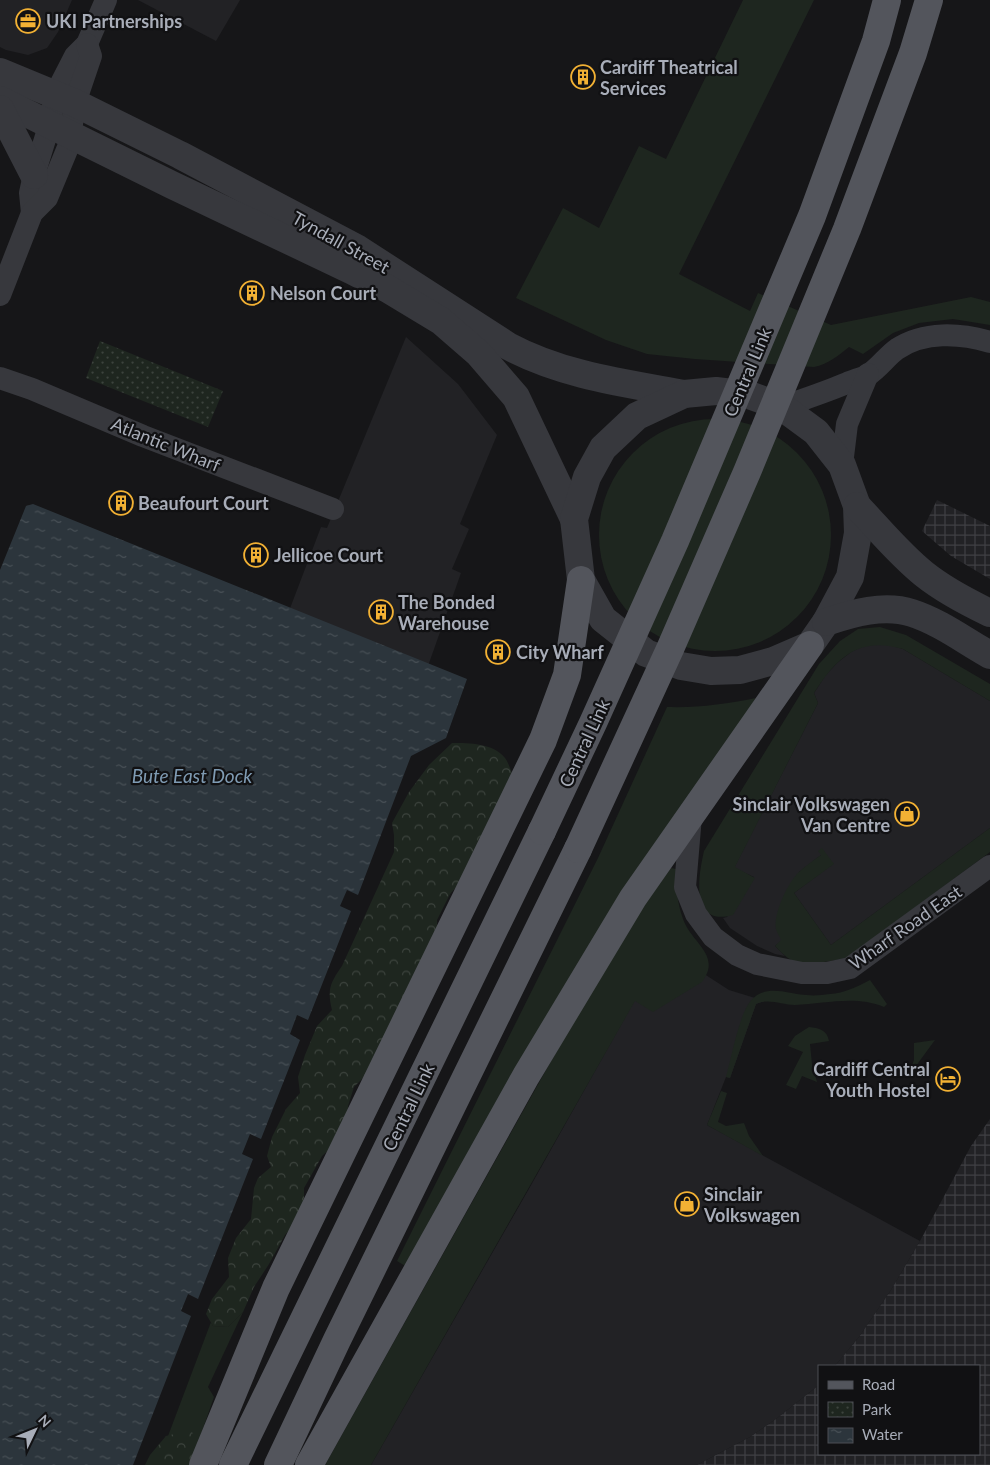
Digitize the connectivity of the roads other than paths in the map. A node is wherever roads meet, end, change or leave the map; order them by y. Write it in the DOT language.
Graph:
graph roads {
  1 [pos="106,0"];
  2 [pos="887,0"];
  3 [pos="929,0"];
  4 [pos="0,72"];
  5 [pos="65,99"];
  6 [pos="0,100"];
  7 [pos="0,109"];
  8 [pos="61,129"];
  9 [pos="34,175"];
  10 [pos="32,214"];
  11 [pos="0,295"];
  12 [pos="990,342"];
  13 [pos="868,374"];
  14 [pos="0,378"];
  15 [pos="684,394"];
  16 [pos="782,407"];
  17 [pos="842,465"];
  18 [pos="857,506"];
  19 [pos="333,509"];
  20 [pos="574,519"];
  21 [pos="581,580"];
  22 [pos="990,613"];
  23 [pos="826,622"];
  24 [pos="810,645"];
  25 [pos="990,655"];
  26 [pos="691,816"];
  27 [pos="990,866"];
  28 [pos="203,1465"];
  29 [pos="233,1465"];
  30 [pos="278,1465"];
  31 [pos="309,1465"];
  1 -- 5 [label="street"];
  2 -- 29 [label="main road, Central Link, bridge"];
  3 -- 30 [label="main road, bridge"];
  4 -- 5 [label="street, Tyndall Street"];
  5 -- 8 [label="street"];
  5 -- 15 [label="street, Tyndall Street"];
  6 -- 8 [label="street, Tyndall Street"];
  7 -- 9 [label="street"];
  8 -- 9 [label="street"];
  8 -- 10 [label="street"];
  8 -- 20 [label="street, Tyndall Street"];
  9 -- 10 [label="street"];
  10 -- 11 [label="street"];
  12 -- 13 [label="street"];
  13 -- 16 [label="street"];
  13 -- 17 [label="street"];
  14 -- 19 [label="street, Atlantic Wharf"];
  15 -- 16 [label="street"];
  15 -- 20 [label="street"];
  16 -- 17 [label="street"];
  17 -- 18 [label="street"];
  18 -- 22 [label="street"];
  18 -- 23 [label="street"];
  20 -- 21 [label="street"];
  21 -- 24 [label="street"];
  21 -- 28 [label="main road"];
  23 -- 24 [label="street"];
  23 -- 25 [label="street"];
  24 -- 26 [label="main road"];
  26 -- 27 [label="street, Wharf Road East"];
  26 -- 31 [label="main road"];
}
